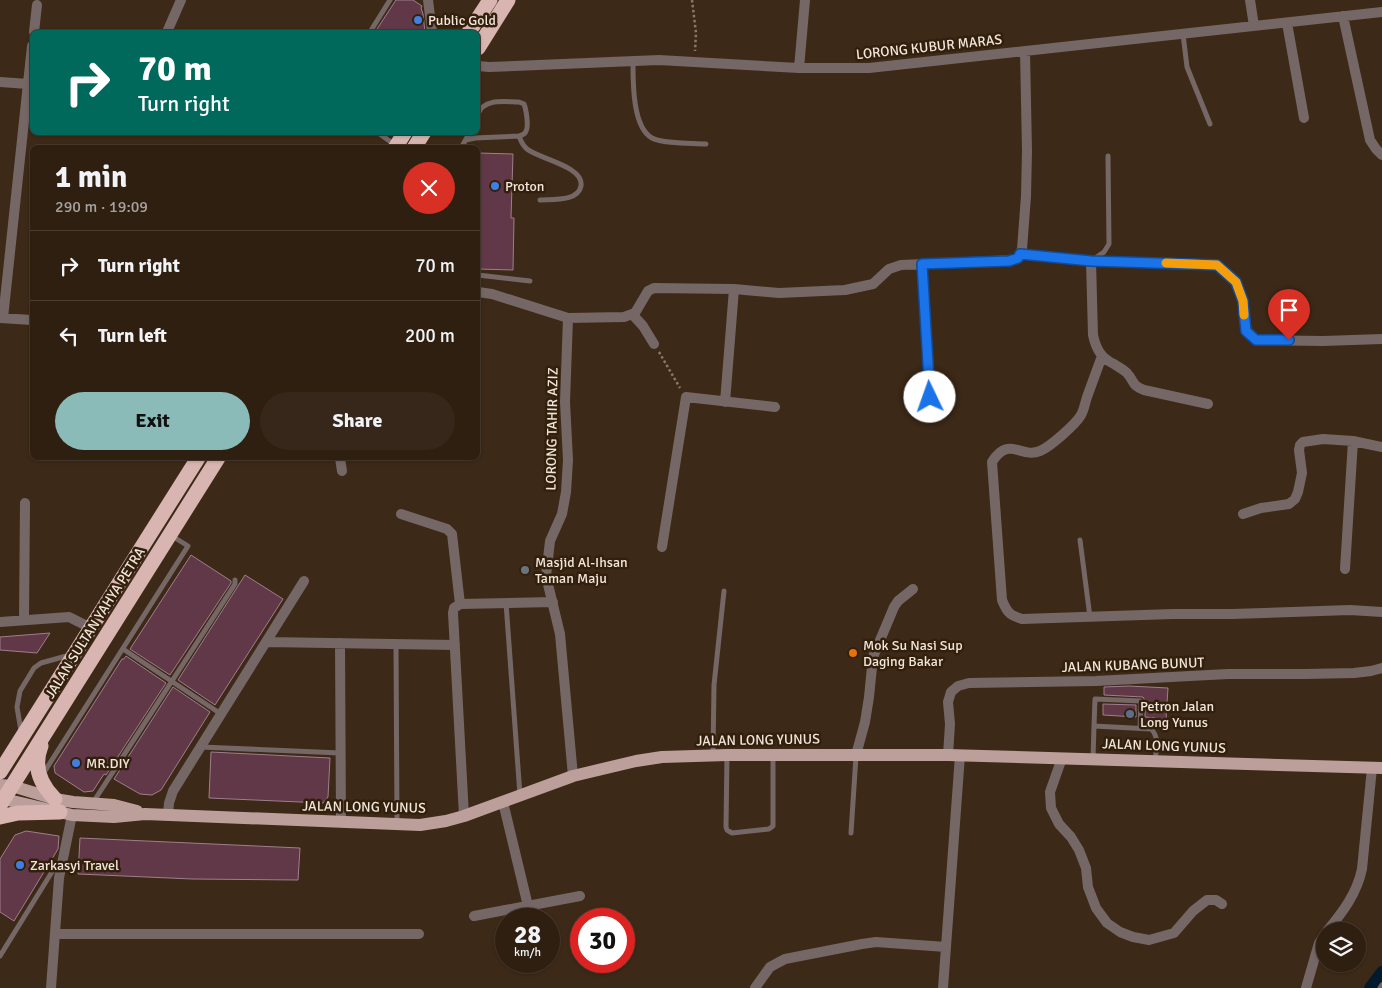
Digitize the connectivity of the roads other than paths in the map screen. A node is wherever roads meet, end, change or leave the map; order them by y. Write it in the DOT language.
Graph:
graph roads {
  1 [pos="181,0"];
  2 [pos="390,0"];
  3 [pos="428,0"];
  4 [pos="490,0"];
  5 [pos="508,0"];
  6 [pos="805,0"];
  7 [pos="1250,0"];
  8 [pos="37,5"];
  9 [pos="1382,12"];
  10 [pos="1343,16"];
  11 [pos="1287,23"];
  12 [pos="1254,26"];
  13 [pos="34,30"];
  14 [pos="168,30"];
  15 [pos="371,30"];
  16 [pos="432,30"];
  17 [pos="470,30"];
  18 [pos="1183,34"];
  19 [pos="480,45"];
  20 [pos="1025,51"];
  21 [pos="633,60"];
  22 [pos="30,65"];
  23 [pos="480,66"];
  24 [pos="799,68"];
  25 [pos="0,82"];
  26 [pos="28,84"];
  27 [pos="480,111"];
  28 [pos="1304,118"];
  29 [pos="1210,124"];
  30 [pos="381,135"];
  31 [pos="468,135"];
  32 [pos="519,136"];
  33 [pos="466,140"];
  34 [pos="706,144"];
  35 [pos="395,145"];
  36 [pos="463,145"];
  37 [pos="1382,155"];
  38 [pos="1108,156"];
  39 [pos="540,200"];
  40 [pos="1020,254"];
  41 [pos="1091,261"];
  42 [pos="922,264"];
  43 [pos="480,275"];
  44 [pos="530,281"];
  45 [pos="734,289"];
  46 [pos="480,292"];
  47 [pos="632,314"];
  48 [pos="2,318"];
  49 [pos="568,318"];
  50 [pos="30,320"];
  51 [pos="1382,340"];
  52 [pos="654,344"];
  53 [pos="1102,356"];
  54 [pos="725,402"];
  55 [pos="1208,404"];
  56 [pos="775,407"];
  57 [pos="932,416"];
  58 [pos="1353,441"];
  59 [pos="1382,447"];
  60 [pos="197,460"];
  61 [pos="217,460"];
  62 [pos="340,460"];
  63 [pos="342,471"];
  64 [pos="25,503"];
  65 [pos="401,514"];
  66 [pos="1243,514"];
  67 [pos="170,534"];
  68 [pos="1080,540"];
  69 [pos="662,548"];
  70 [pos="1345,569"];
  71 [pos="235,580"];
  72 [pos="304,581"];
  73 [pos="913,589"];
  74 [pos="724,591"];
  75 [pos="553,602"];
  76 [pos="506,603"];
  77 [pos="460,604"];
  78 [pos="1382,612"];
  79 [pos="1090,618"];
  80 [pos="24,620"];
  81 [pos="0,622"];
  82 [pos="91,628"];
  83 [pos="266,642"];
  84 [pos="340,643"];
  85 [pos="396,644"];
  86 [pos="455,645"];
  87 [pos="123,650"];
  88 [pos="74,654"];
  89 [pos="1382,668"];
  90 [pos="172,681"];
  91 [pos="221,714"];
  92 [pos="1094,726"];
  93 [pos="1140,728"];
  94 [pos="46,732"];
  95 [pos="18,743"];
  96 [pos="201,747"];
  97 [pos="341,753"];
  98 [pos="713,755"];
  99 [pos="726,755"];
  100 [pos="773,755"];
  101 [pos="856,755"];
  102 [pos="954,755"];
  103 [pos="0,758"];
  104 [pos="1062,758"];
  105 [pos="1093,759"];
  106 [pos="1155,761"];
  107 [pos="1377,768"];
  108 [pos="0,772"];
  109 [pos="574,776"];
  110 [pos="40,779"];
  111 [pos="3,794"];
  112 [pos="520,796"];
  113 [pos="503,802"];
  114 [pos="93,804"];
  115 [pos="62,809"];
  116 [pos="145,814"];
  117 [pos="168,815"];
  118 [pos="464,816"];
  119 [pos="0,817"];
  120 [pos="341,822"];
  121 [pos="397,824"];
  122 [pos="851,833"];
  123 [pos="64,857"];
  124 [pos="580,896"];
  125 [pos="1222,904"];
  126 [pos="528,906"];
  127 [pos="474,916"];
  128 [pos="1335,922"];
  129 [pos="56,934"];
  130 [pos="419,934"];
  131 [pos="946,946"];
  132 [pos="1316,953"];
  133 [pos="0,956"];
  134 [pos="51,988"];
  135 [pos="755,988"];
  136 [pos="943,988"];
  137 [pos="1306,988"];
  1 -- 14 [label="street"];
  2 -- 15 [label="lane"];
  3 -- 16 [label="street"];
  4 -- 17 [label="highway"];
  5 -- 19 [label="highway"];
  6 -- 24 [label="street"];
  7 -- 12 [label="street"];
  8 -- 13 [label="street"];
  9 -- 10 [label="street, LORONG KUBUR MARAS"];
  10 -- 11 [label="street, LORONG KUBUR MARAS"];
  10 -- 37 [label="street"];
  11 -- 12 [label="street, LORONG KUBUR MARAS"];
  11 -- 28 [label="street"];
  12 -- 18 [label="street, LORONG KUBUR MARAS"];
  18 -- 20 [label="street, LORONG KUBUR MARAS"];
  18 -- 29 [label="lane"];
  20 -- 24 [label="street, LORONG KUBUR MARAS"];
  20 -- 40 [label="street"];
  21 -- 23 [label="street, LORONG KUBUR MARAS"];
  21 -- 24 [label="street, LORONG KUBUR MARAS"];
  21 -- 34 [label="lane"];
  22 -- 26 [label="street"];
  25 -- 26 [label="street"];
  26 -- 48 [label="street"];
  27 -- 32 [label="lane"];
  30 -- 35 [label="lane"];
  31 -- 33 [label="lane"];
  32 -- 33 [label="lane"];
  32 -- 39 [label="lane"];
  33 -- 36 [label="lane"];
  38 -- 41 [label="lane"];
  40 -- 41 [label="street"];
  40 -- 42 [label="street"];
  41 -- 51 [label="street"];
  41 -- 53 [label="street"];
  42 -- 45 [label="street"];
  42 -- 57 [label="street"];
  43 -- 44 [label="lane"];
  45 -- 47 [label="street"];
  45 -- 54 [label="street"];
  46 -- 49 [label="street"];
  47 -- 49 [label="street"];
  47 -- 52 [label="street"];
  48 -- 50 [label="street"];
  49 -- 75 [label="street, LORONG TAHIR AZIZ"];
  53 -- 55 [label="street"];
  53 -- 79 [label="street"];
  54 -- 56 [label="street"];
  54 -- 69 [label="street"];
  58 -- 59 [label="street"];
  58 -- 66 [label="street"];
  58 -- 70 [label="street"];
  60 -- 82 [label="highway, JALAN SULTAN YAHYA PETRA"];
  61 -- 67 [label="highway, JALAN SULTAN YAHYA PETRA"];
  62 -- 63 [label="street"];
  64 -- 80 [label="street"];
  65 -- 77 [label="street"];
  67 -- 87 [label="lane"];
  67 -- 94 [label="highway, JALAN SULTAN YAHYA PETRA"];
  68 -- 79 [label="lane"];
  71 -- 90 [label="lane"];
  72 -- 83 [label="street"];
  73 -- 101 [label="street"];
  74 -- 98 [label="lane"];
  75 -- 76 [label="street"];
  75 -- 109 [label="street, LORONG TAHIR AZIZ"];
  76 -- 77 [label="street"];
  76 -- 112 [label="lane"];
  77 -- 86 [label="street"];
  78 -- 79 [label="street"];
  80 -- 81 [label="street"];
  80 -- 82 [label="street"];
  82 -- 88 [label="highway, JALAN SULTAN YAHYA PETRA"];
  83 -- 84 [label="street"];
  83 -- 91 [label="street"];
  84 -- 85 [label="street"];
  84 -- 97 [label="street"];
  85 -- 86 [label="street"];
  85 -- 121 [label="lane"];
  86 -- 118 [label="street"];
  87 -- 90 [label="lane"];
  87 -- 110 [label="lane"];
  88 -- 95 [label="highway, JALAN SULTAN YAHYA PETRA"];
  88 -- 95 [label="lane"];
  89 -- 102 [label="street, JALAN KUBANG BUNUT"];
  90 -- 91 [label="lane"];
  90 -- 114 [label="lane"];
  91 -- 96 [label="street"];
  92 -- 93 [label="lane"];
  92 -- 93 [label="lane"];
  92 -- 105 [label="lane"];
  93 -- 106 [label="lane"];
  94 -- 110 [label="highway"];
  94 -- 111 [label="highway, JALAN SULTAN YAHYA PETRA"];
  95 -- 103 [label="highway"];
  95 -- 108 [label="highway, JALAN SULTAN YAHYA PETRA"];
  96 -- 97 [label="lane"];
  96 -- 117 [label="street"];
  97 -- 120 [label="street"];
  98 -- 99 [label="main road, JALAN LONG YUNUS"];
  98 -- 109 [label="main road, JALAN LONG YUNUS"];
  99 -- 100 [label="main road, JALAN LONG YUNUS"];
  99 -- 100 [label="lane"];
  100 -- 101 [label="main road, JALAN LONG YUNUS"];
  101 -- 102 [label="main road, JALAN LONG YUNUS"];
  101 -- 122 [label="lane"];
  102 -- 104 [label="main road, JALAN LONG YUNUS"];
  102 -- 131 [label="street, JALAN KUBANG BUNUT"];
  104 -- 105 [label="main road, JALAN LONG YUNUS"];
  104 -- 125 [label="street"];
  105 -- 106 [label="main road, JALAN LONG YUNUS"];
  106 -- 107 [label="main road, JALAN LONG YUNUS"];
  107 -- 128 [label="street"];
  109 -- 112 [label="main road, JALAN LONG YUNUS"];
  110 -- 115 [label="highway"];
  111 -- 115 [label="main road, JALAN LONG YUNUS"];
  112 -- 113 [label="main road, JALAN LONG YUNUS"];
  113 -- 118 [label="main road, JALAN LONG YUNUS"];
  113 -- 126 [label="street"];
  114 -- 115 [label="main road, JALAN LONG YUNUS"];
  114 -- 116 [label="main road, JALAN LONG YUNUS"];
  115 -- 116 [label="main road, JALAN LONG YUNUS"];
  115 -- 119 [label="highway"];
  115 -- 123 [label="street"];
  116 -- 117 [label="main road, JALAN LONG YUNUS"];
  117 -- 120 [label="main road, JALAN LONG YUNUS"];
  118 -- 121 [label="main road, JALAN LONG YUNUS"];
  120 -- 121 [label="main road, JALAN LONG YUNUS"];
  123 -- 129 [label="street"];
  123 -- 133 [label="lane"];
  124 -- 126 [label="street"];
  126 -- 127 [label="street"];
  129 -- 130 [label="street"];
  129 -- 134 [label="street"];
  131 -- 135 [label="street"];
  131 -- 136 [label="street, JALAN KUBANG BUNUT"];
  132 -- 137 [label="street"];
}
